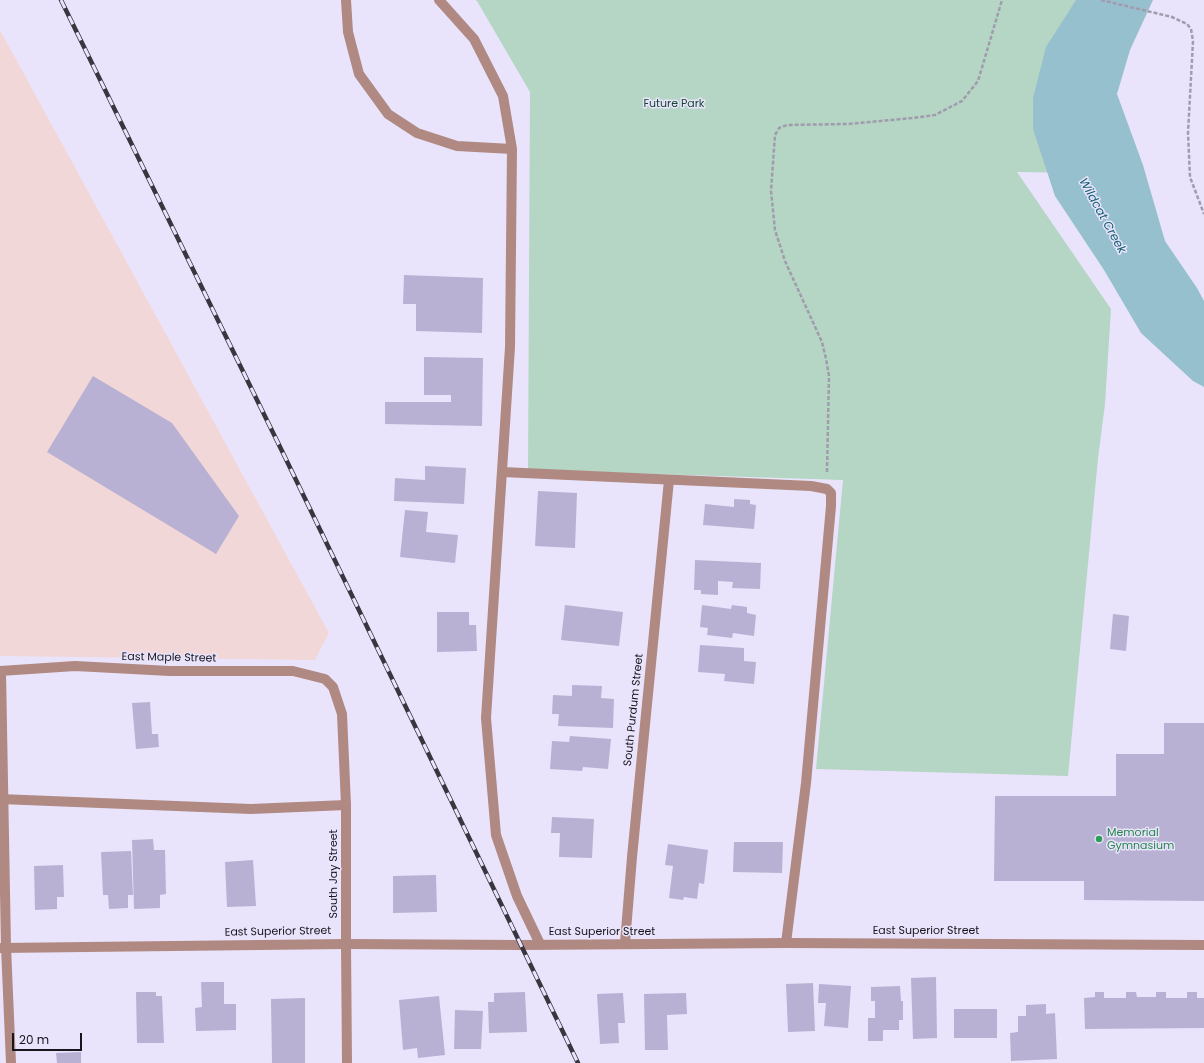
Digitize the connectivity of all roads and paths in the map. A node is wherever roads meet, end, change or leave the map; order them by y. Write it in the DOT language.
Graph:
graph roads {
  1 [pos="346,0"];
  2 [pos="439,0"];
  3 [pos="1002,0"];
  4 [pos="1101,0"];
  5 [pos="512,149"];
  6 [pos="1204,214"];
  7 [pos="502,472"];
  8 [pos="669,480"];
  9 [pos="827,489"];
  10 [pos="1,671"];
  11 [pos="333,687"];
  12 [pos="2,799"];
  13 [pos="346,805"];
  14 [pos="625,943"];
  15 [pos="786,943"];
  16 [pos="346,944"];
  17 [pos="540,944"];
  18 [pos="1204,945"];
  19 [pos="3,947"];
  20 [pos="10,1063"];
  21 [pos="347,1063"];
  1 -- 5 [label="street"];
  2 -- 5 [label="street"];
  3 -- 9 [label="path"];
  4 -- 6 [label="path"];
  5 -- 7 [label="street"];
  7 -- 8 [label="street"];
  7 -- 17 [label="street"];
  8 -- 9 [label="street"];
  8 -- 14 [label="street, South Purdum Street"];
  9 -- 15 [label="street"];
  10 -- 11 [label="street, East Maple Street"];
  10 -- 12 [label="street"];
  11 -- 13 [label="street, South Jay Street"];
  12 -- 13 [label="street"];
  12 -- 19 [label="street"];
  13 -- 16 [label="street, South Jay Street"];
  14 -- 15 [label="street, East Superior Street"];
  14 -- 17 [label="street, East Superior Street"];
  15 -- 18 [label="street, East Superior Street"];
  16 -- 17 [label="street, East Superior Street"];
  16 -- 19 [label="street, East Superior Street"];
  16 -- 21 [label="street, South Jay Street"];
  19 -- 20 [label="street"];
}
